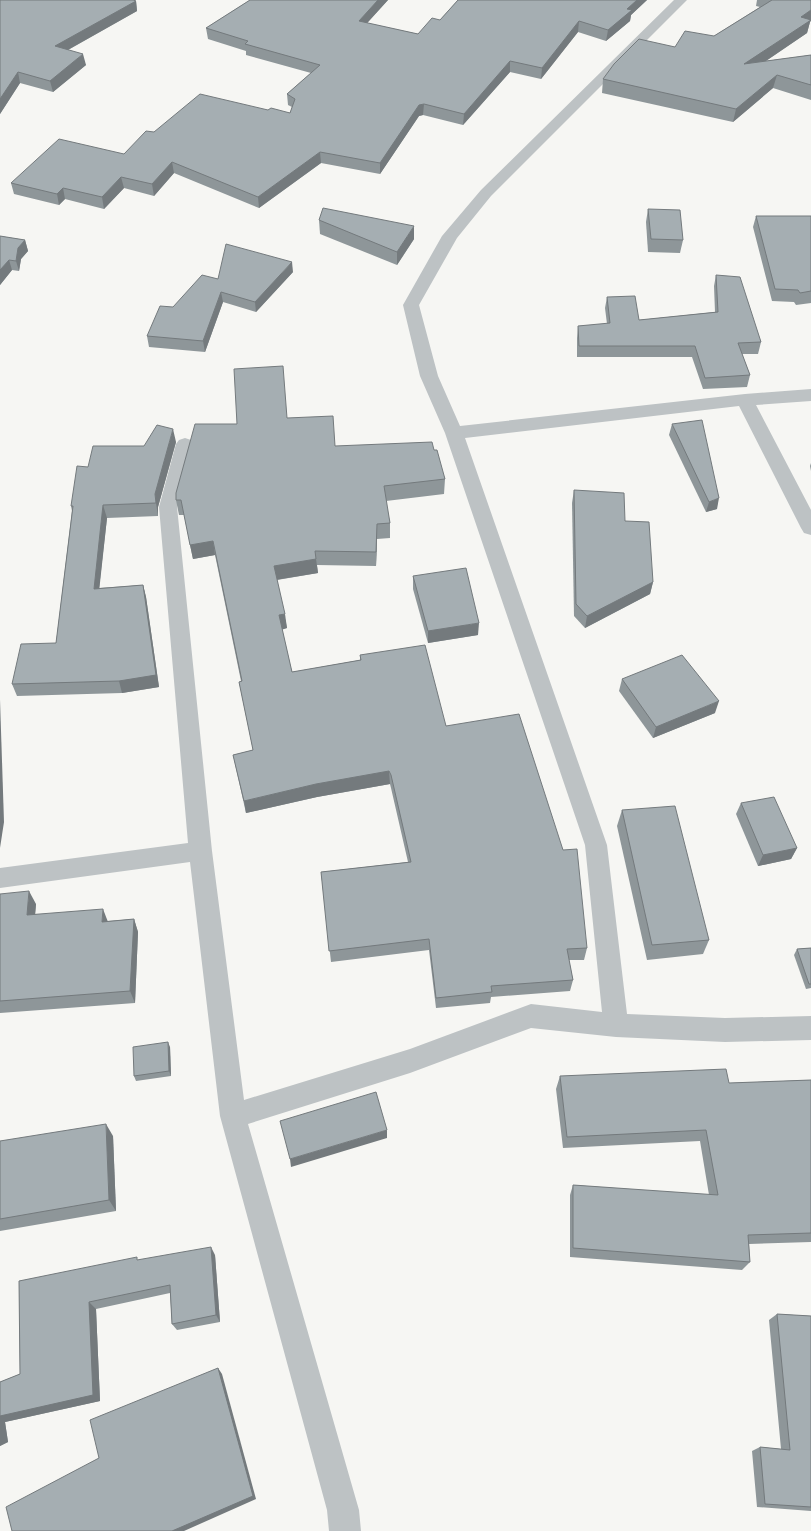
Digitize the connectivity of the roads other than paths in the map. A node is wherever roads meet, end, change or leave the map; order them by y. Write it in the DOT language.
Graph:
graph roads {
  1 [pos="681,0"];
  2 [pos="811,395"];
  3 [pos="745,400"];
  4 [pos="454,433"];
  5 [pos="185,444"];
  6 [pos="811,528"];
  7 [pos="200,851"];
  8 [pos="0,878"];
  9 [pos="616,1025"];
  10 [pos="811,1028"];
  11 [pos="233,1116"];
  12 [pos="345,1531"];
  1 -- 4 [label="street"];
  2 -- 3 [label="street"];
  3 -- 4 [label="street"];
  3 -- 6 [label="street"];
  4 -- 9 [label="street"];
  5 -- 7 [label="street"];
  7 -- 8 [label="street"];
  7 -- 11 [label="street"];
  9 -- 10 [label="street"];
  9 -- 11 [label="street"];
  11 -- 12 [label="street"];
}
